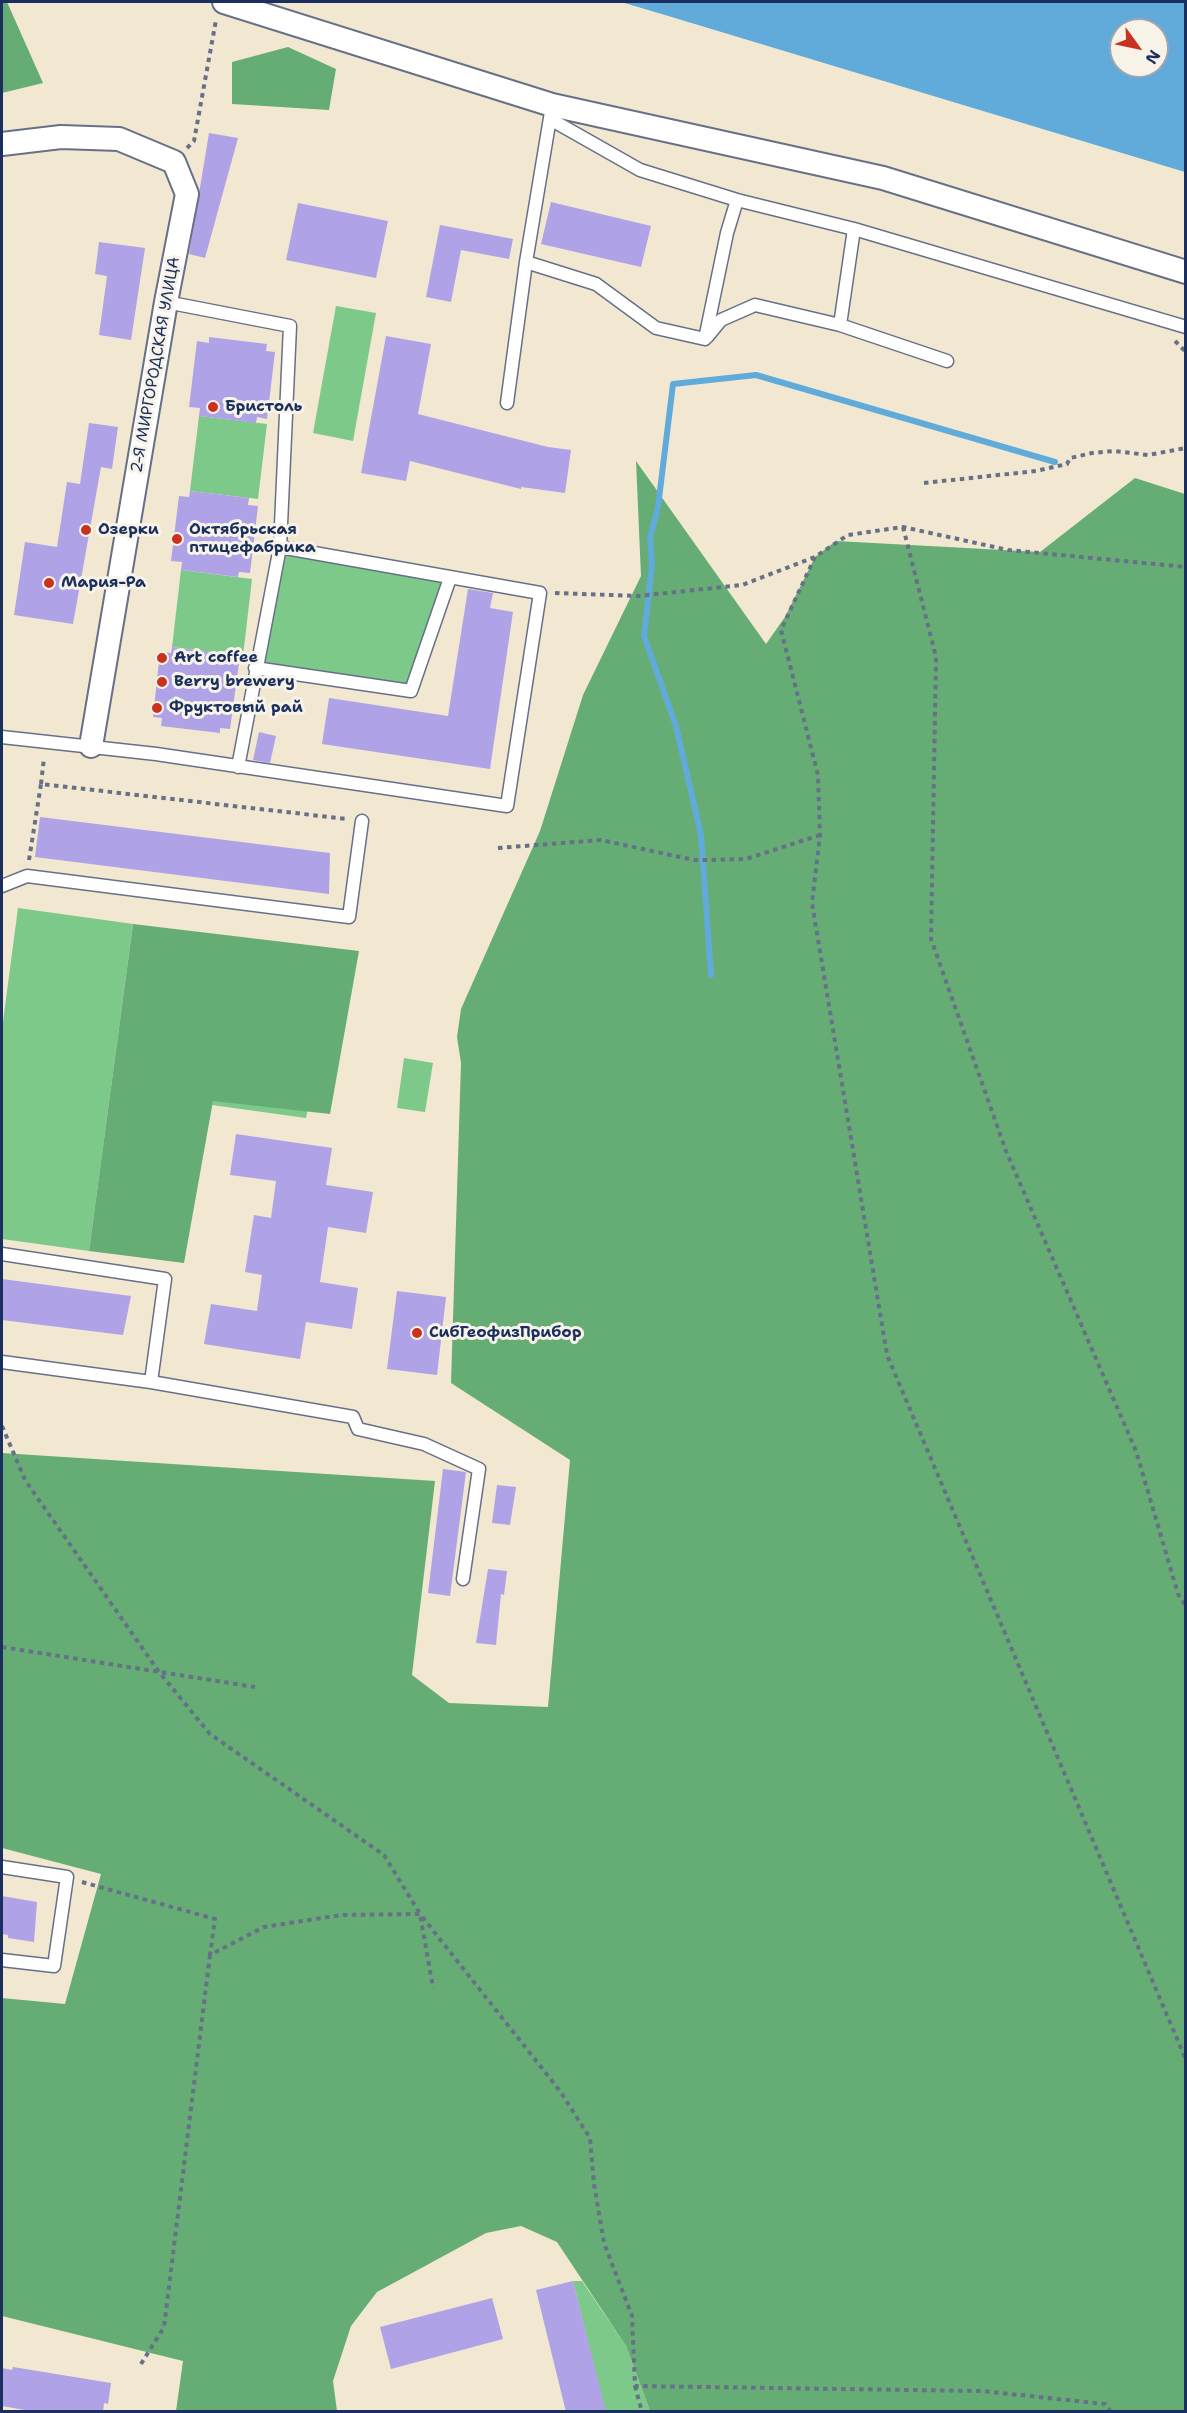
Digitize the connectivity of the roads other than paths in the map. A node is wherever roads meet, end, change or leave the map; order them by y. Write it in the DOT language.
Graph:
graph roads {
  1 [pos="221,7"];
  2 [pos="551,112"];
  3 [pos="2,144"];
  4 [pos="738,200"];
  5 [pos="854,229"];
  6 [pos="526,262"];
  7 [pos="1185,273"];
  8 [pos="166,302"];
  9 [pos="840,325"];
  10 [pos="1185,327"];
  11 [pos="705,339"];
  12 [pos="947,361"];
  13 [pos="507,403"];
  14 [pos="280,548"];
  15 [pos="450,578"];
  16 [pos="255,668"];
  17 [pos="2,737"];
  18 [pos="91,746"];
  19 [pos="238,767"];
  20 [pos="362,821"];
  21 [pos="2,886"];
  22 [pos="2,1254"];
  23 [pos="2,1362"];
  24 [pos="151,1382"];
  25 [pos="464,1579"];
  26 [pos="2,1867"];
  27 [pos="2,1960"];
  1 -- 2 [label="street"];
  2 -- 4 [label="lane"];
  2 -- 6 [label="lane"];
  2 -- 7 [label="street"];
  3 -- 8 [label="street, 2-Я МИРГОРОДСКАЯ УЛИЦА"];
  4 -- 5 [label="lane"];
  4 -- 11 [label="lane"];
  5 -- 9 [label="lane"];
  5 -- 10 [label="lane"];
  6 -- 11 [label="lane"];
  6 -- 13 [label="lane"];
  8 -- 14 [label="lane"];
  8 -- 18 [label="street, 2-Я МИРГОРОДСКАЯ УЛИЦА"];
  9 -- 11 [label="lane"];
  9 -- 12 [label="lane"];
  14 -- 15 [label="lane"];
  14 -- 16 [label="lane"];
  15 -- 16 [label="lane"];
  15 -- 19 [label="lane"];
  16 -- 19 [label="lane"];
  17 -- 18 [label="lane"];
  18 -- 19 [label="lane"];
  20 -- 21 [label="lane"];
  22 -- 24 [label="lane"];
  23 -- 24 [label="lane"];
  24 -- 25 [label="lane"];
  26 -- 27 [label="lane"];
}
